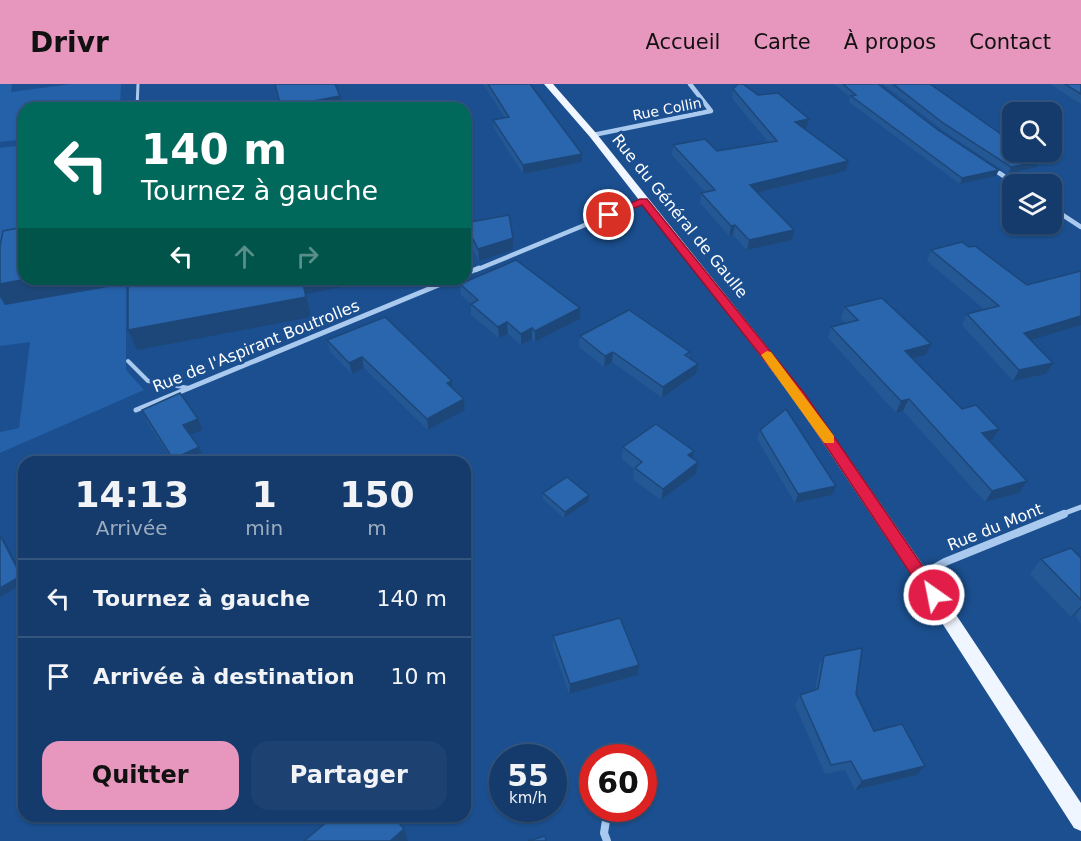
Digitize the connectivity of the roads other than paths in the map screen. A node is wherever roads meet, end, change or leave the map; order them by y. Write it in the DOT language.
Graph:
graph roads {
  1 [pos="138,84"];
  2 [pos="548,84"];
  3 [pos="690,84"];
  4 [pos="138,102"];
  5 [pos="593,135"];
  6 [pos="987,165"];
  7 [pos="1002,175"];
  8 [pos="643,201"];
  9 [pos="1062,215"];
  10 [pos="1081,227"];
  11 [pos="471,272"];
  12 [pos="438,285"];
  13 [pos="128,361"];
  14 [pos="189,388"];
  15 [pos="136,410"];
  16 [pos="1081,507"];
  17 [pos="921,576"];
  18 [pos="1081,821"];
  19 [pos="606,822"];
  20 [pos="607,841"];
  1 -- 4 [label="lane"];
  2 -- 5 [label="main road, Rue du Général de Gaulle"];
  3 -- 5 [label="street, Rue Collin"];
  5 -- 8 [label="main road, Rue du Général de Gaulle"];
  6 -- 7 [label="street"];
  8 -- 11 [label="street"];
  8 -- 17 [label="main road, Rue du Général de Gaulle"];
  9 -- 10 [label="street"];
  12 -- 14 [label="street, Rue de l'Aspirant Boutrolles"];
  13 -- 14 [label="lane"];
  14 -- 15 [label="street, Rue de l'Aspirant Boutrolles"];
  16 -- 17 [label="street, Rue du Mont"];
  17 -- 18 [label="main road, Rue du Général de Gaulle"];
  19 -- 20 [label="street"];
}
